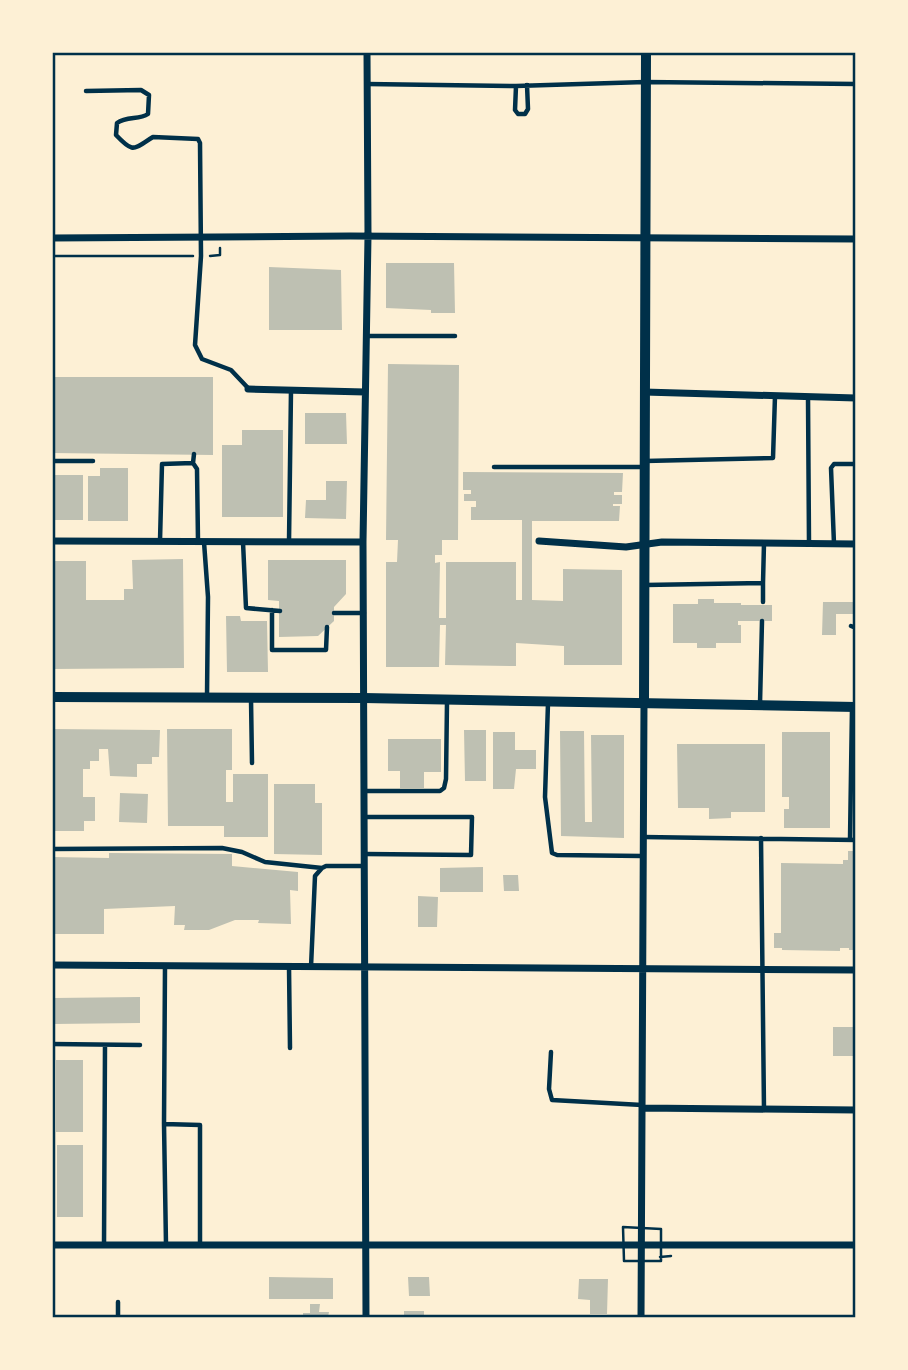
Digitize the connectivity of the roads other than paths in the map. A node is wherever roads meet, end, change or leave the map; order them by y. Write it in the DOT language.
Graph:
graph roads {
  1 [pos="367,52"];
  2 [pos="646,52"];
  3 [pos="645,82"];
  4 [pos="367,84"];
  5 [pos="527,85"];
  6 [pos="856,85"];
  7 [pos="516,86"];
  8 [pos="86,91"];
  9 [pos="368,236"];
  10 [pos="201,237"];
  11 [pos="52,238"];
  12 [pos="645,238"];
  13 [pos="856,239"];
  14 [pos="366,336"];
  15 [pos="455,336"];
  16 [pos="248,389"];
  17 [pos="291,390"];
  18 [pos="365,392"];
  19 [pos="644,392"];
  20 [pos="775,396"];
  21 [pos="807,397"];
  22 [pos="856,398"];
  23 [pos="194,454"];
  24 [pos="52,461"];
  25 [pos="93,461"];
  26 [pos="193,463"];
  27 [pos="644,464"];
  28 [pos="856,464"];
  29 [pos="494,467"];
  30 [pos="52,541"];
  31 [pos="539,541"];
  32 [pos="160,542"];
  33 [pos="201,542"];
  34 [pos="243,542"];
  35 [pos="289,542"];
  36 [pos="363,542"];
  37 [pos="644,543"];
  38 [pos="764,543"];
  39 [pos="809,544"];
  40 [pos="834,544"];
  41 [pos="856,544"];
  42 [pos="763,583"];
  43 [pos="644,585"];
  44 [pos="763,602"];
  45 [pos="272,610"];
  46 [pos="280,611"];
  47 [pos="334,613"];
  48 [pos="364,613"];
  49 [pos="762,621"];
  50 [pos="327,627"];
  51 [pos="52,697"];
  52 [pos="207,697"];
  53 [pos="251,698"];
  54 [pos="364,698"];
  55 [pos="447,700"];
  56 [pos="548,702"];
  57 [pos="643,703"];
  58 [pos="760,705"];
  59 [pos="854,707"];
  60 [pos="251,763"];
  61 [pos="364,791"];
  62 [pos="364,817"];
  63 [pos="642,837"];
  64 [pos="761,838"];
  65 [pos="853,840"];
  66 [pos="52,849"];
  67 [pos="364,854"];
  68 [pos="642,856"];
  69 [pos="364,866"];
  70 [pos="321,869"];
  71 [pos="52,965"];
  72 [pos="165,966"];
  73 [pos="289,966"];
  74 [pos="312,967"];
  75 [pos="364,967"];
  76 [pos="642,969"];
  77 [pos="762,970"];
  78 [pos="856,970"];
  79 [pos="52,1044"];
  80 [pos="105,1045"];
  81 [pos="140,1045"];
  82 [pos="290,1048"];
  83 [pos="551,1052"];
  84 [pos="642,1106"];
  85 [pos="764,1110"];
  86 [pos="856,1110"];
  87 [pos="164,1124"];
  88 [pos="642,1244"];
  89 [pos="52,1245"];
  90 [pos="104,1245"];
  91 [pos="856,1245"];
  92 [pos="166,1246"];
  93 [pos="200,1246"];
  94 [pos="366,1246"];
  95 [pos="118,1302"];
  96 [pos="118,1318"];
  97 [pos="366,1318"];
  98 [pos="641,1318"];
  1 -- 4 [label="street"];
  2 -- 3 [label="street"];
  3 -- 5 [label="lane"];
  3 -- 6 [label="lane"];
  3 -- 12 [label="street"];
  4 -- 7 [label="lane"];
  4 -- 9 [label="street"];
  5 -- 7 [label="lane"];
  5 -- 7 [label="lane"];
  8 -- 10 [label="lane"];
  9 -- 10 [label="street"];
  9 -- 12 [label="street"];
  9 -- 14 [label="street"];
  10 -- 11 [label="street"];
  10 -- 16 [label="lane"];
  12 -- 13 [label="street"];
  12 -- 19 [label="street"];
  14 -- 15 [label="lane"];
  14 -- 18 [label="street"];
  16 -- 17 [label="street"];
  17 -- 18 [label="street"];
  17 -- 35 [label="lane"];
  18 -- 36 [label="street"];
  19 -- 20 [label="street"];
  19 -- 27 [label="street"];
  20 -- 21 [label="street"];
  20 -- 27 [label="lane"];
  21 -- 22 [label="street"];
  21 -- 39 [label="lane"];
  23 -- 26 [label="lane"];
  24 -- 25 [label="lane"];
  26 -- 32 [label="lane"];
  26 -- 33 [label="lane"];
  27 -- 29 [label="lane"];
  27 -- 37 [label="street"];
  28 -- 40 [label="lane"];
  30 -- 32 [label="street"];
  31 -- 37 [label="street"];
  32 -- 33 [label="street"];
  33 -- 34 [label="street"];
  33 -- 52 [label="lane"];
  34 -- 35 [label="street"];
  34 -- 45 [label="lane"];
  35 -- 36 [label="street"];
  36 -- 48 [label="street"];
  37 -- 38 [label="street"];
  37 -- 43 [label="street"];
  38 -- 39 [label="street"];
  38 -- 42 [label="lane"];
  39 -- 40 [label="street"];
  40 -- 41 [label="street"];
  42 -- 43 [label="lane"];
  42 -- 44 [label="lane"];
  43 -- 57 [label="street"];
  45 -- 46 [label="lane"];
  45 -- 50 [label="lane"];
  47 -- 48 [label="lane"];
  48 -- 54 [label="street"];
  49 -- 58 [label="lane"];
  51 -- 52 [label="main road"];
  52 -- 53 [label="main road"];
  53 -- 54 [label="main road"];
  53 -- 60 [label="lane"];
  54 -- 55 [label="main road"];
  54 -- 61 [label="street"];
  55 -- 56 [label="main road"];
  55 -- 61 [label="lane"];
  56 -- 57 [label="main road"];
  56 -- 68 [label="lane"];
  57 -- 58 [label="main road"];
  57 -- 63 [label="street"];
  58 -- 59 [label="main road"];
  59 -- 65 [label="lane"];
  61 -- 62 [label="street"];
  62 -- 67 [label="street"];
  62 -- 67 [label="lane"];
  63 -- 64 [label="lane"];
  63 -- 68 [label="street"];
  64 -- 65 [label="lane"];
  64 -- 77 [label="lane"];
  66 -- 70 [label="lane"];
  67 -- 69 [label="street"];
  68 -- 76 [label="street"];
  69 -- 70 [label="lane"];
  69 -- 75 [label="street"];
  70 -- 74 [label="lane"];
  71 -- 72 [label="street"];
  72 -- 73 [label="street"];
  72 -- 87 [label="lane"];
  73 -- 74 [label="street"];
  73 -- 82 [label="lane"];
  74 -- 75 [label="street"];
  75 -- 76 [label="street"];
  75 -- 94 [label="street"];
  76 -- 77 [label="street"];
  76 -- 84 [label="street"];
  77 -- 78 [label="street"];
  77 -- 85 [label="lane"];
  79 -- 80 [label="lane"];
  80 -- 81 [label="lane"];
  80 -- 90 [label="lane"];
  83 -- 84 [label="lane"];
  84 -- 85 [label="street"];
  84 -- 88 [label="street"];
  85 -- 86 [label="street"];
  87 -- 92 [label="lane"];
  87 -- 93 [label="lane"];
  88 -- 91 [label="street"];
  88 -- 94 [label="street"];
  88 -- 98 [label="street"];
  89 -- 90 [label="street"];
  90 -- 92 [label="street"];
  92 -- 93 [label="street"];
  93 -- 94 [label="street"];
  94 -- 97 [label="street"];
  95 -- 96 [label="lane"];
}
